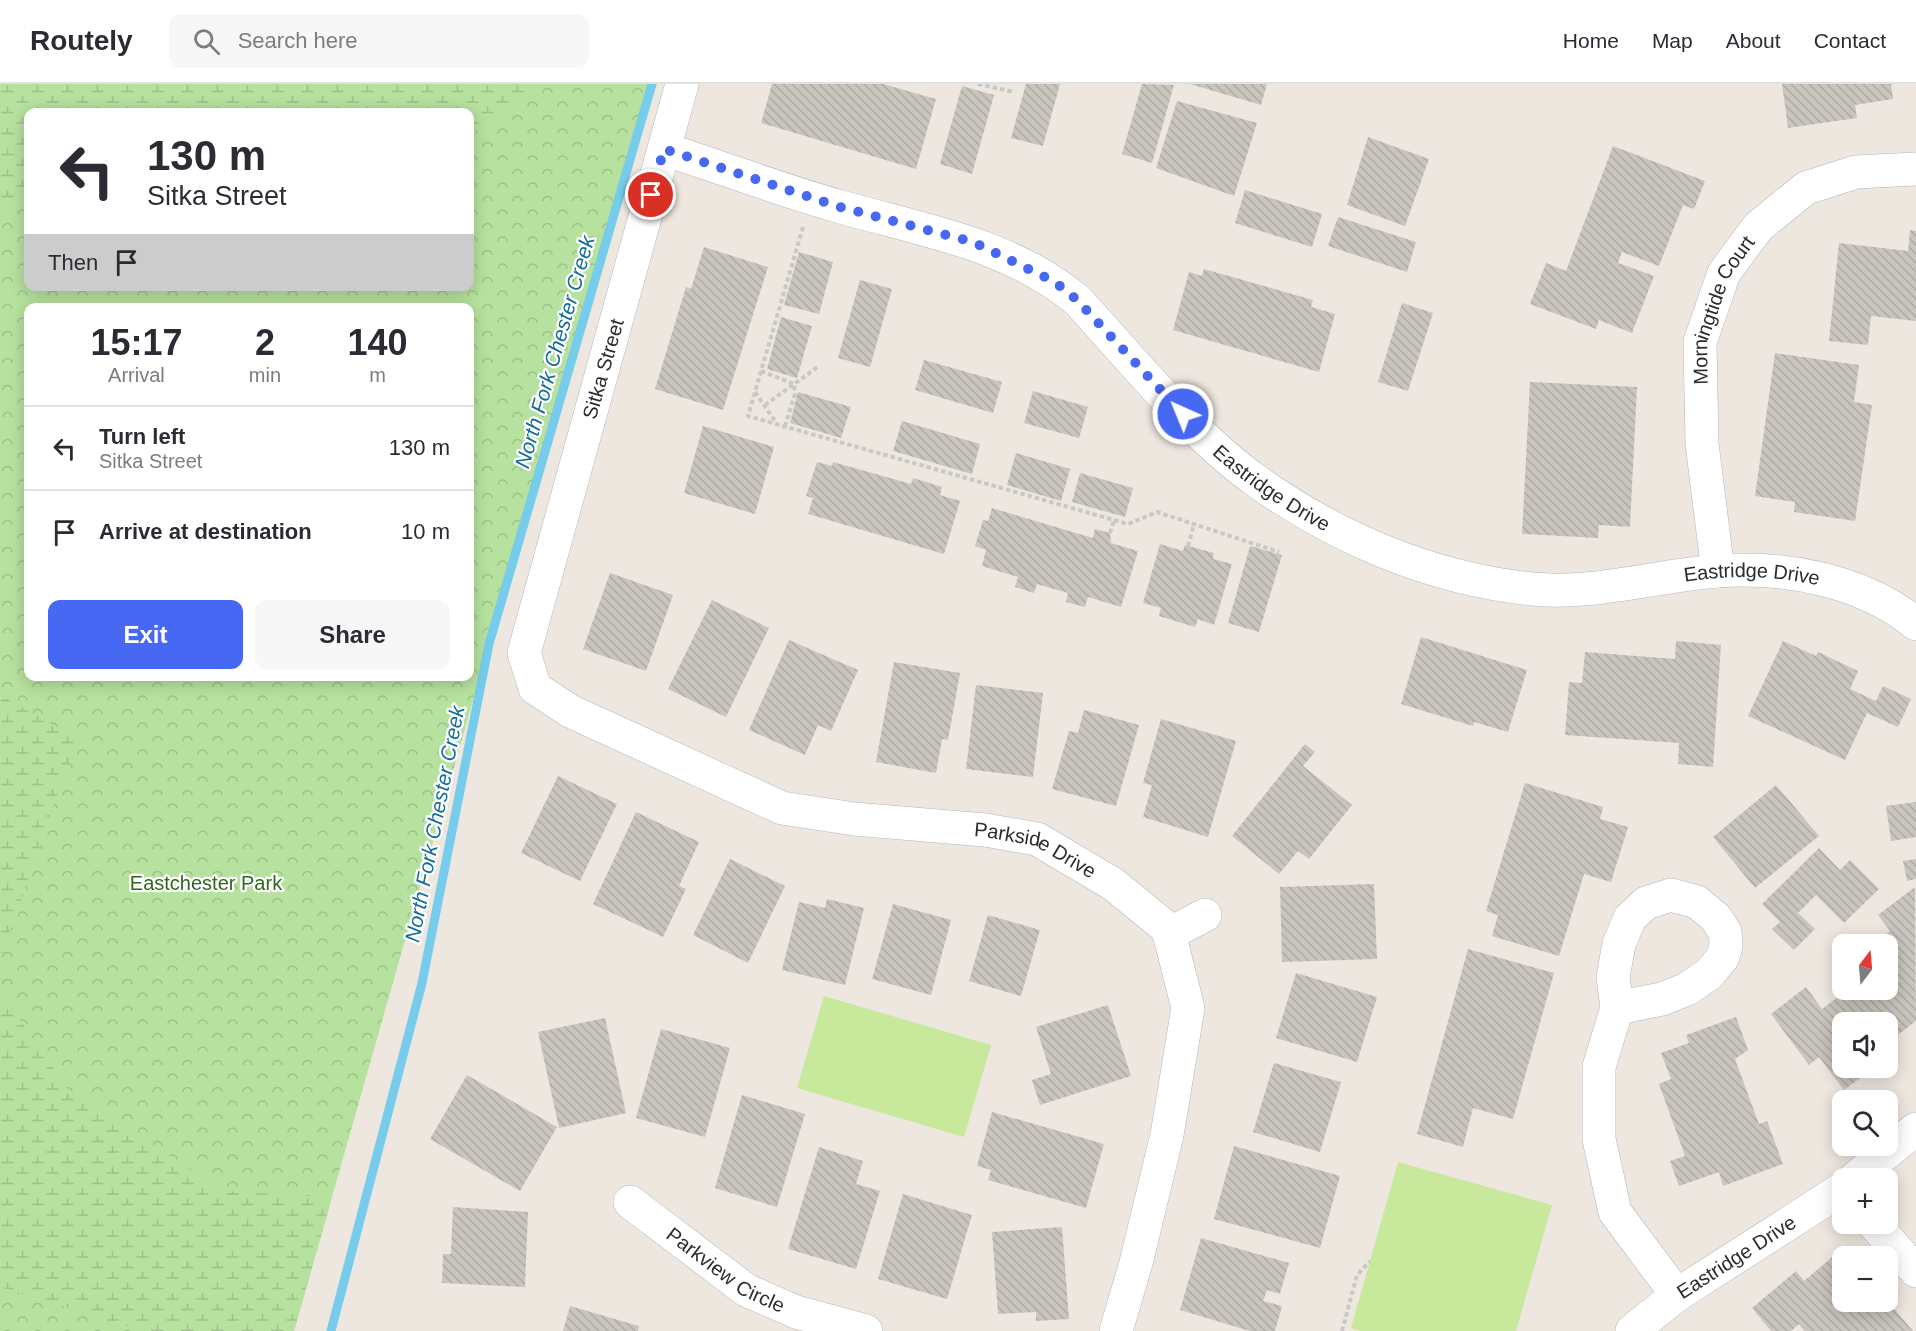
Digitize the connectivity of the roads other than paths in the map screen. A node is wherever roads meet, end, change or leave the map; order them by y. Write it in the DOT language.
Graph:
graph roads {
  1 [pos="682,84"];
  2 [pos="664,149"];
  3 [pos="1916,169"];
  4 [pos="1718,571"];
  5 [pos="1916,624"];
  6 [pos="524,653"];
  7 [pos="1205,915"];
  8 [pos="1169,934"];
  9 [pos="1617,1008"];
  10 [pos="1916,1129"];
  11 [pos="1869,1168"];
  12 [pos="1832,1196"];
  13 [pos="630,1202"];
  14 [pos="1883,1234"];
  15 [pos="1916,1271"];
  16 [pos="1677,1296"];
  17 [pos="866,1331"];
  18 [pos="1116,1331"];
  19 [pos="1632,1331"];
  1 -- 2 [label="street, Sitka Street"];
  2 -- 4 [label="street, Eastridge Drive"];
  2 -- 6 [label="street, Sitka Street"];
  3 -- 4 [label="street, Morningtide Court"];
  4 -- 5 [label="street, Eastridge Drive"];
  6 -- 8 [label="street, Parkside Drive"];
  7 -- 8 [label="street"];
  8 -- 18 [label="street"];
  9 -- 16 [label="street"];
  10 -- 11 [label="street, Eastridge Drive"];
  12 -- 16 [label="street, Eastridge Drive"];
  13 -- 17 [label="street, Parkview Circle"];
  14 -- 15 [label="street"];
  16 -- 19 [label="street, Eastridge Drive"];
}
